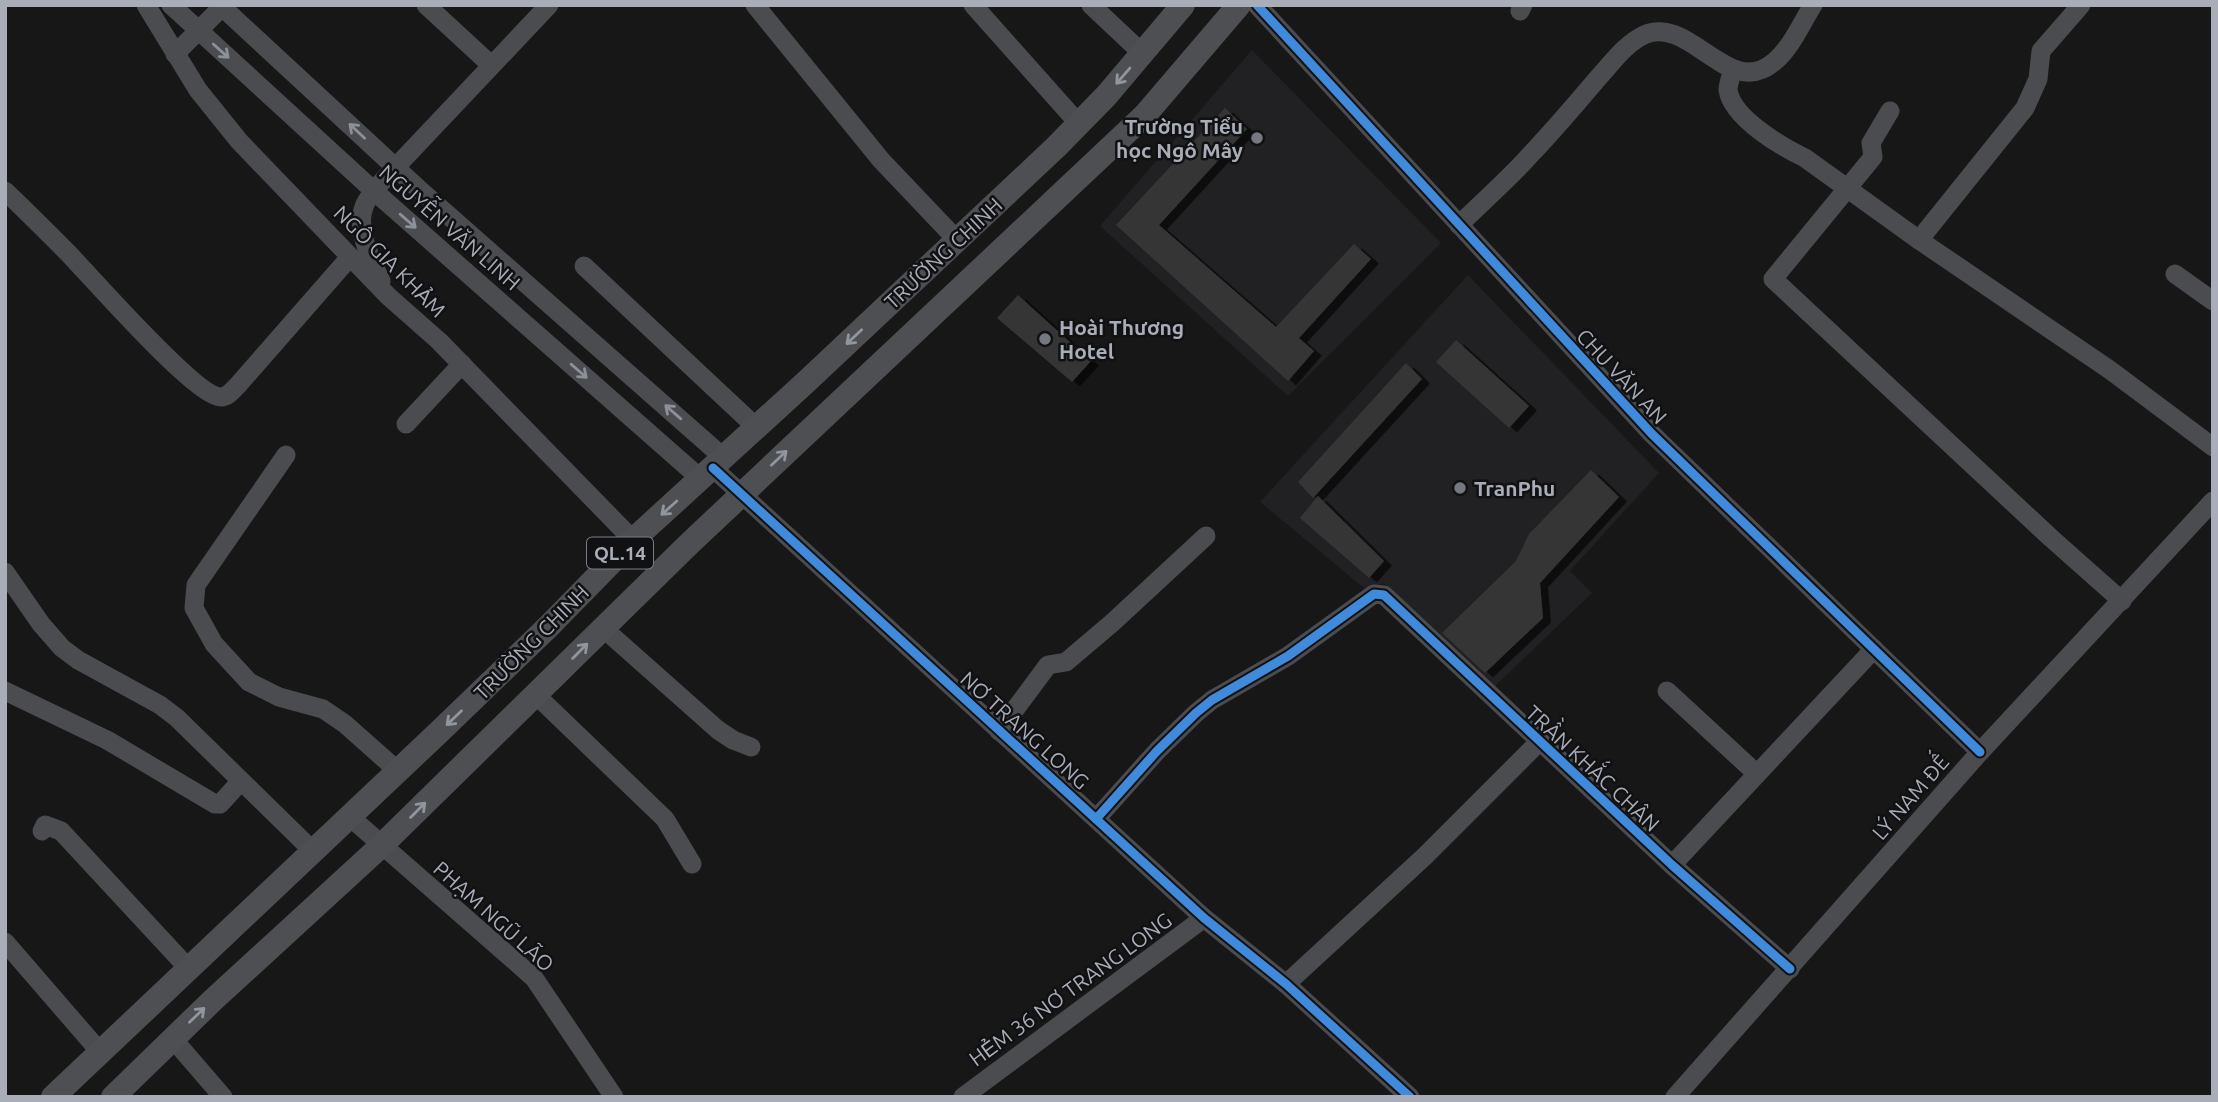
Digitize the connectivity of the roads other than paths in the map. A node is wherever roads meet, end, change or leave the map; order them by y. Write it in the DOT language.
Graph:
graph roads {
  1 [pos="146,5"];
  2 [pos="171,5"];
  3 [pos="426,5"];
  4 [pos="549,5"];
  5 [pos="755,5"];
  6 [pos="973,5"];
  7 [pos="1091,5"];
  8 [pos="1183,5"];
  9 [pos="1239,5"];
  10 [pos="1257,5"];
  11 [pos="1813,5"];
  12 [pos="2081,5"];
  13 [pos="222,6"];
  14 [pos="198,31"];
  15 [pos="175,54"];
  16 [pos="1143,54"];
  17 [pos="491,65"];
  18 [pos="1733,69"];
  19 [pos="1890,111"];
  20 [pos="1079,124"];
  21 [pos="396,167"];
  22 [pos="1847,190"];
  23 [pos="5,191"];
  24 [pos="374,191"];
  25 [pos="1459,225"];
  26 [pos="957,240"];
  27 [pos="1919,240"];
  28 [pos="350,257"];
  29 [pos="584,266"];
  30 [pos="2175,274"];
  31 [pos="388,296"];
  32 [pos="2213,301"];
  33 [pos="462,364"];
  34 [pos="406,424"];
  35 [pos="757,428"];
  36 [pos="2213,447"];
  37 [pos="286,455"];
  38 [pos="713,468"];
  39 [pos="741,494"];
  40 [pos="2213,501"];
  41 [pos="1206,536"];
  42 [pos="634,540"];
  43 [pos="5,572"];
  44 [pos="2122,601"];
  45 [pos="603,628"];
  46 [pos="1874,649"];
  47 [pos="5,691"];
  48 [pos="1668,691"];
  49 [pos="535,694"];
  50 [pos="999,731"];
  51 [pos="1539,742"];
  52 [pos="751,747"];
  53 [pos="1980,752"];
  54 [pos="398,771"];
  55 [pos="1757,774"];
  56 [pos="241,781"];
  57 [pos="349,816"];
  58 [pos="1096,818"];
  59 [pos="42,831"];
  60 [pos="381,846"];
  61 [pos="313,851"];
  62 [pos="692,864"];
  63 [pos="1672,866"];
  64 [pos="1204,918"];
  65 [pos="5,942"];
  66 [pos="189,969"];
  67 [pos="1790,969"];
  68 [pos="1286,984"];
  69 [pos="173,1039"];
  70 [pos="101,1053"];
  71 [pos="53,1097"];
  72 [pos="113,1097"];
  73 [pos="223,1097"];
  74 [pos="614,1097"];
  75 [pos="963,1097"];
  76 [pos="1410,1097"];
  77 [pos="1675,1097"];
  1 -- 15 [label="street, NGÔ GIA KHẢM"];
  2 -- 14 [label="street, NGUYỄN VĂN LINH"];
  3 -- 17 [label="street"];
  4 -- 17 [label="street"];
  5 -- 26 [label="street"];
  6 -- 20 [label="street"];
  7 -- 16 [label="street"];
  8 -- 16 [label="main road, TRƯỜNG CHINH / QL.14"];
  39 -- 9 [label="main road, TRƯỜNG CHINH / QL.14, one-way"];
  10 -- 25 [label="street, CHU VĂN AN"];
  11 -- 18 [label="street"];
  12 -- 27 [label="street"];
  13 -- 14 [label="street"];
  21 -- 13 [label="street, NGUYỄN VĂN LINH, one-way"];
  14 -- 15 [label="street"];
  14 -- 24 [label="street, NGUYỄN VĂN LINH, one-way"];
  15 -- 28 [label="street, NGÔ GIA KHẢM"];
  16 -- 20 [label="main road, TRƯỜNG CHINH / QL.14, one-way"];
  17 -- 21 [label="street"];
  18 -- 22 [label="street"];
  18 -- 25 [label="street"];
  19 -- 22 [label="street"];
  20 -- 26 [label="main road, TRƯỜNG CHINH / QL.14"];
  21 -- 24 [label="street"];
  38 -- 21 [label="street, NGUYỄN VĂN LINH, one-way"];
  22 -- 27 [label="street"];
  22 -- 44 [label="street"];
  23 -- 28 [label="street"];
  24 -- 31 [label="street"];
  24 -- 38 [label="street, NGUYỄN VĂN LINH, one-way"];
  25 -- 46 [label="street, CHU VĂN AN"];
  26 -- 35 [label="main road, TRƯỜNG CHINH / QL.14, one-way"];
  27 -- 36 [label="street"];
  28 -- 31 [label="street, NGÔ GIA KHẢM"];
  29 -- 35 [label="street"];
  30 -- 32 [label="street"];
  31 -- 33 [label="street, NGÔ GIA KHẢM"];
  33 -- 34 [label="street"];
  33 -- 42 [label="street, NGÔ GIA KHẢM"];
  35 -- 38 [label="main road, TRƯỜNG CHINH / QL.14"];
  37 -- 54 [label="street"];
  38 -- 39 [label="street, NƠ TRANG LONG"];
  38 -- 42 [label="main road, TRƯỜNG CHINH / QL.14, one-way"];
  39 -- 45 [label="main road, TRƯỜNG CHINH / QL.14"];
  39 -- 50 [label="street, NƠ TRANG LONG"];
  40 -- 44 [label="street, LÝ NAM ĐẾ"];
  41 -- 50 [label="street"];
  42 -- 54 [label="main road, TRƯỜNG CHINH / QL.14, one-way"];
  43 -- 56 [label="street"];
  44 -- 53 [label="street, LÝ NAM ĐẾ"];
  49 -- 45 [label="main road, TRƯỜNG CHINH / QL.14, one-way"];
  45 -- 52 [label="street"];
  46 -- 53 [label="street, CHU VĂN AN"];
  46 -- 55 [label="street"];
  47 -- 56 [label="street"];
  48 -- 55 [label="street"];
  60 -- 49 [label="main road, TRƯỜNG CHINH / QL.14, one-way"];
  49 -- 62 [label="street"];
  50 -- 58 [label="street, NƠ TRANG LONG"];
  51 -- 58 [label="street, TRẦN KHẮC CHÂN"];
  51 -- 63 [label="street, TRẦN KHẮC CHÂN"];
  51 -- 68 [label="street"];
  53 -- 67 [label="street, LÝ NAM ĐẾ"];
  54 -- 57 [label="main road, TRƯỜNG CHINH / QL.14"];
  55 -- 63 [label="street"];
  56 -- 61 [label="street"];
  57 -- 60 [label="street, PHẠM NGŨ LÃO"];
  57 -- 61 [label="main road, TRƯỜNG CHINH / QL.14"];
  58 -- 64 [label="street, NƠ TRANG LONG"];
  59 -- 66 [label="street"];
  69 -- 60 [label="main road, TRƯỜNG CHINH / QL.14, one-way"];
  60 -- 74 [label="street, PHẠM NGŨ LÃO"];
  61 -- 66 [label="main road, TRƯỜNG CHINH / QL.14"];
  63 -- 67 [label="street, TRẦN KHẮC CHÂN"];
  64 -- 68 [label="street, NƠ TRANG LONG"];
  64 -- 75 [label="street, HẺM 36 NƠ TRANG LONG"];
  65 -- 70 [label="street"];
  66 -- 70 [label="main road, TRƯỜNG CHINH / QL.14"];
  67 -- 77 [label="street, LÝ NAM ĐẾ"];
  68 -- 76 [label="street, NƠ TRANG LONG"];
  69 -- 72 [label="main road, TRƯỜNG CHINH / QL.14"];
  69 -- 73 [label="street"];
  70 -- 71 [label="main road, TRƯỜNG CHINH / QL.14"];
}
